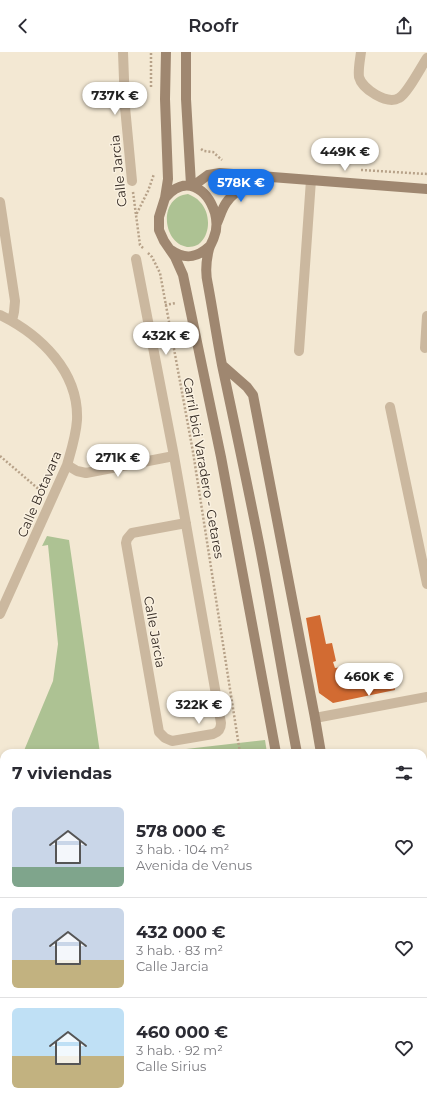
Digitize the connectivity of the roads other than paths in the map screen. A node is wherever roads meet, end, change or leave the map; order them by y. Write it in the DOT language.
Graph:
graph roads {
  1 [pos="123,52"];
  2 [pos="166,52"];
  3 [pos="186,52"];
  4 [pos="361,52"];
  5 [pos="427,58"];
  6 [pos="261,177"];
  7 [pos="311,180"];
  8 [pos="132,181"];
  9 [pos="192,186"];
  10 [pos="427,189"];
  11 [pos="165,198"];
  12 [pos="0,202"];
  13 [pos="217,225"];
  14 [pos="210,246"];
  15 [pos="169,248"];
  16 [pos="136,259"];
  17 [pos="0,315"];
  18 [pos="427,316"];
  19 [pos="12,321"];
  20 [pos="425,348"];
  21 [pos="299,351"];
  22 [pos="222,365"];
  23 [pos="390,407"];
  24 [pos="174,456"];
  25 [pos="67,465"];
  26 [pos="186,523"];
  27 [pos="427,584"];
  28 [pos="0,614"];
  29 [pos="427,697"];
  30 [pos="315,718"];
  31 [pos="275,749"];
  32 [pos="296,749"];
  33 [pos="320,749"];
  1 -- 8 [label="street, Calle Jarcia"];
  2 -- 11 [label="street"];
  3 -- 9 [label="street"];
  4 -- 5 [label="street"];
  6 -- 7 [label="street"];
  6 -- 9 [label="street"];
  6 -- 13 [label="street"];
  7 -- 10 [label="street"];
  7 -- 21 [label="street"];
  9 -- 11 [label="street"];
  9 -- 13 [label="street"];
  11 -- 15 [label="street"];
  12 -- 19 [label="street"];
  13 -- 14 [label="street"];
  14 -- 15 [label="street"];
  14 -- 22 [label="street"];
  15 -- 31 [label="street"];
  16 -- 24 [label="street, Calle Jarcia"];
  17 -- 19 [label="street, Calle Botavara"];
  18 -- 20 [label="street"];
  19 -- 25 [label="street, Calle Botavara"];
  22 -- 30 [label="street"];
  22 -- 32 [label="street"];
  23 -- 27 [label="street"];
  24 -- 25 [label="street"];
  24 -- 26 [label="street, Calle Jarcia"];
  25 -- 28 [label="street, Calle Botavara"];
  26 -- 26 [label="street, Calle Jarcia"];
  29 -- 30 [label="street"];
  30 -- 33 [label="street"];
}
